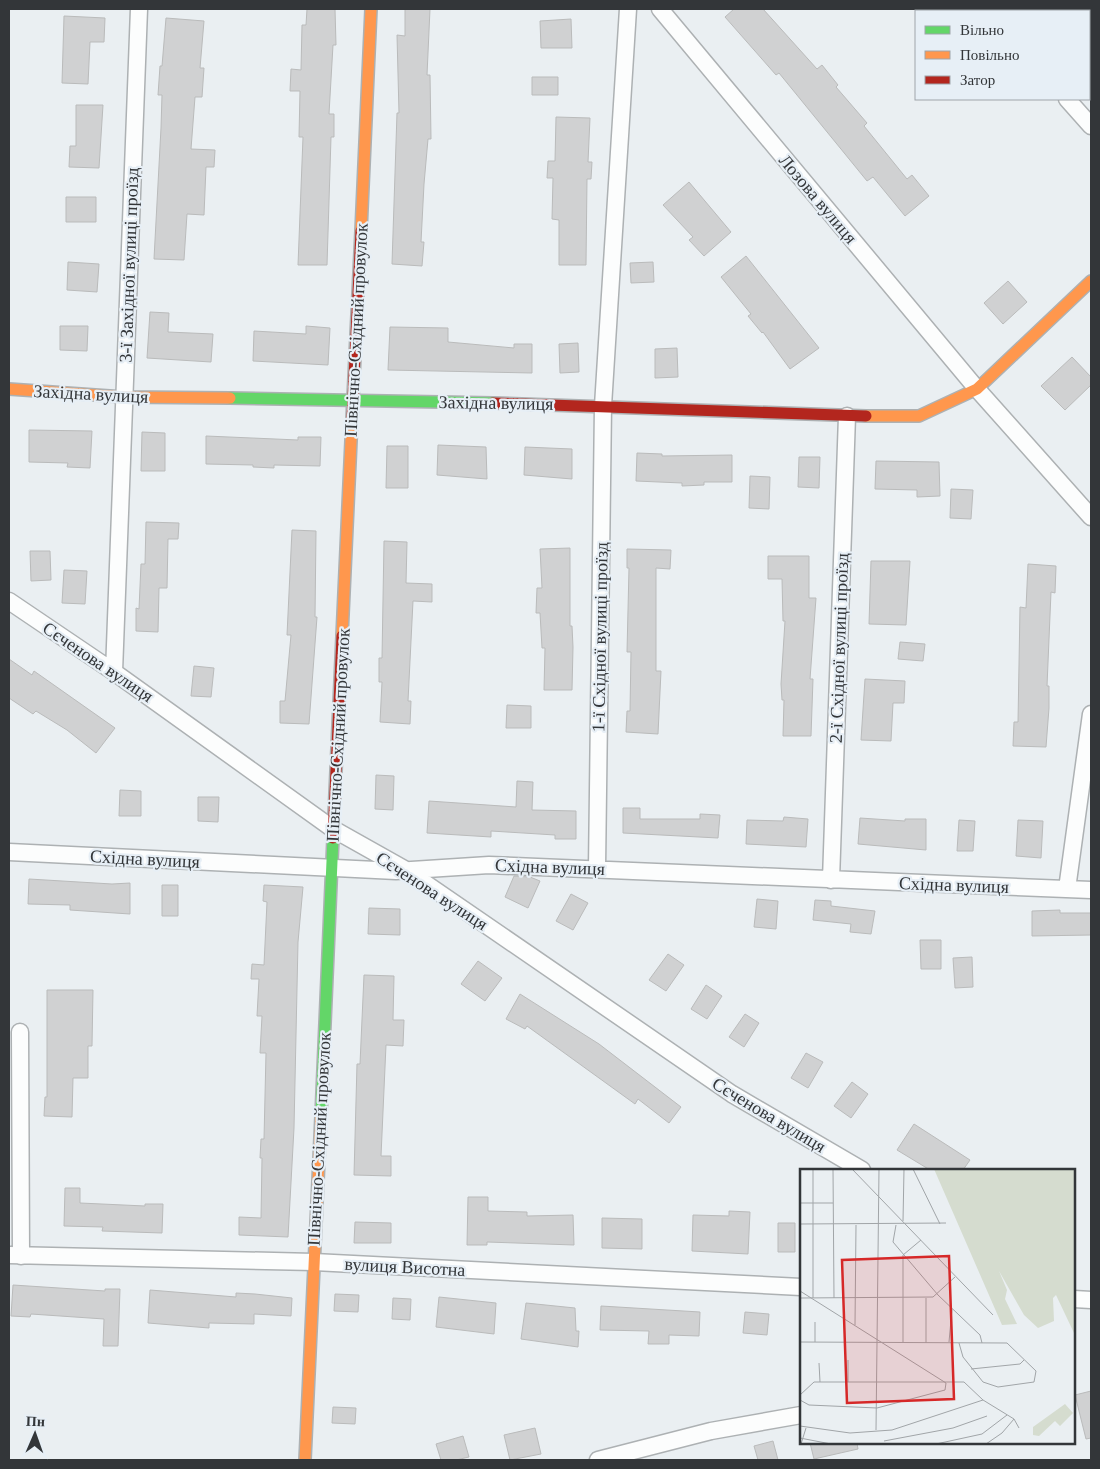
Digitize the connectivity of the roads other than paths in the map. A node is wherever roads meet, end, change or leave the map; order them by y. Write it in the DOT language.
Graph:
graph roads {
  1 [pos="139,9"];
  2 [pos="371,9"];
  3 [pos="628,9"];
  4 [pos="660,9"];
  5 [pos="1068,100"];
  6 [pos="1091,126"];
  7 [pos="1091,281"];
  8 [pos="9,389"];
  9 [pos="976,389"];
  10 [pos="124,397"];
  11 [pos="353,400"];
  12 [pos="603,406"];
  13 [pos="847,416"];
  14 [pos="1091,517"];
  15 [pos="9,602"];
  16 [pos="114,672"];
  17 [pos="1091,714"];
  18 [pos="333,828"];
  19 [pos="9,852"];
  20 [pos="332,868"];
  21 [pos="597,868"];
  22 [pos="406,870"];
  23 [pos="831,880"];
  24 [pos="1067,889"];
  25 [pos="1091,890"];
  26 [pos="20,1032"];
  27 [pos="860,1169"];
  28 [pos="15,1255"];
  29 [pos="314,1262"];
  30 [pos="800,1287"];
  31 [pos="1075,1299"];
  32 [pos="1091,1300"];
  33 [pos="800,1415"];
  34 [pos="305,1460"];
  35 [pos="598,1460"];
  1 -- 10 [label="street, 3-ї Західної вулиці проїзд"];
  2 -- 11 [label="street, Північно-Східний провулок"];
  3 -- 12 [label="street, 1-ї Східної вулиці проїзд"];
  4 -- 9 [label="street, Лозова вулиця"];
  5 -- 6 [label="street"];
  7 -- 9 [label="street, Західна вулиця"];
  8 -- 10 [label="street, Західна вулиця"];
  9 -- 13 [label="street, Західна вулиця"];
  9 -- 14 [label="street, Лозова вулиця"];
  10 -- 11 [label="street, Західна вулиця"];
  10 -- 16 [label="street, 3-ї Західної вулиці проїзд"];
  11 -- 12 [label="street, Західна вулиця"];
  11 -- 18 [label="street, Північно-Східний провулок"];
  12 -- 13 [label="street, Західна вулиця"];
  12 -- 21 [label="street, 1-ї Східної вулиці проїзд"];
  13 -- 23 [label="street, 2-ї Східної вулиці проїзд"];
  15 -- 16 [label="street, Сєченова вулиця"];
  16 -- 18 [label="street, Сєченова вулиця"];
  17 -- 24 [label="street"];
  18 -- 20 [label="street, Північно-Східний провулок"];
  18 -- 22 [label="street, Сєченова вулиця"];
  19 -- 20 [label="street, Східна вулиця"];
  20 -- 22 [label="street, Східна вулиця"];
  20 -- 29 [label="street, Північно-Східний провулок"];
  21 -- 22 [label="street, Східна вулиця"];
  21 -- 23 [label="street, Східна вулиця"];
  22 -- 27 [label="street, Сєченова вулиця"];
  23 -- 24 [label="street, Східна вулиця"];
  24 -- 25 [label="street, Східна вулиця"];
  26 -- 28 [label="street"];
  28 -- 29 [label="street, вулиця Висотна"];
  29 -- 30 [label="street, вулиця Висотна"];
  29 -- 34 [label="street, Північно-Східний провулок"];
  31 -- 32 [label="street"];
  33 -- 35 [label="street"];
}
